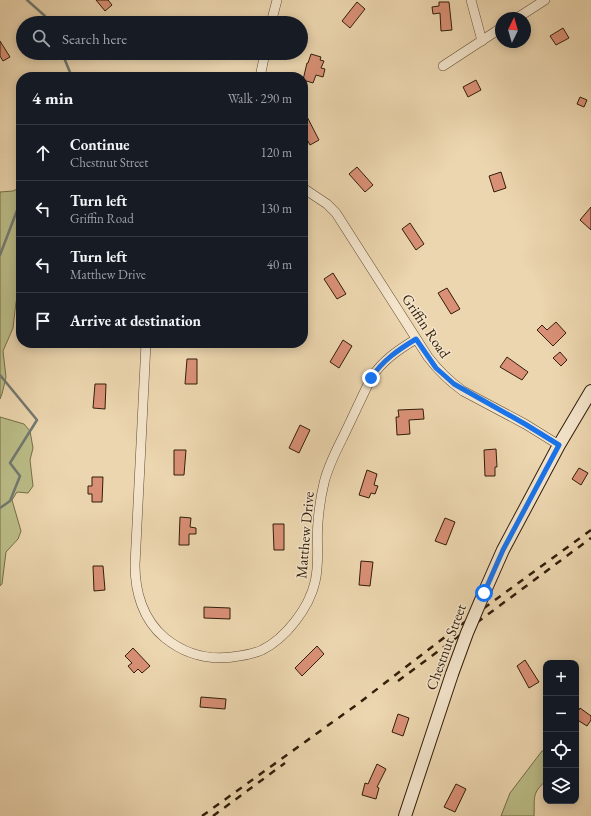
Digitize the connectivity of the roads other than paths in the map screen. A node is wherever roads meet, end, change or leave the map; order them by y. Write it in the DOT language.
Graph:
graph roads {
  1 [pos="277,0"];
  2 [pos="471,0"];
  3 [pos="546,0"];
  4 [pos="527,12"];
  5 [pos="273,16"];
  6 [pos="495,32"];
  7 [pos="482,41"];
  8 [pos="264,60"];
  9 [pos="443,66"];
  10 [pos="261,72"];
  11 [pos="308,191"];
  12 [pos="416,339"];
  13 [pos="146,348"];
  14 [pos="591,390"];
  15 [pos="559,445"];
  16 [pos="405,816"];
  1 -- 5 [label="street"];
  2 -- 7 [label="street"];
  3 -- 4 [label="street"];
  6 -- 7 [label="street"];
  7 -- 9 [label="street"];
  8 -- 10 [label="street"];
  11 -- 12 [label="street, Griffin Road"];
  12 -- 13 [label="street, Matthew Drive"];
  12 -- 15 [label="street, Griffin Road"];
  14 -- 15 [label="main road, Chestnut Street"];
  15 -- 16 [label="main road, Chestnut Street, bridge"];
}
